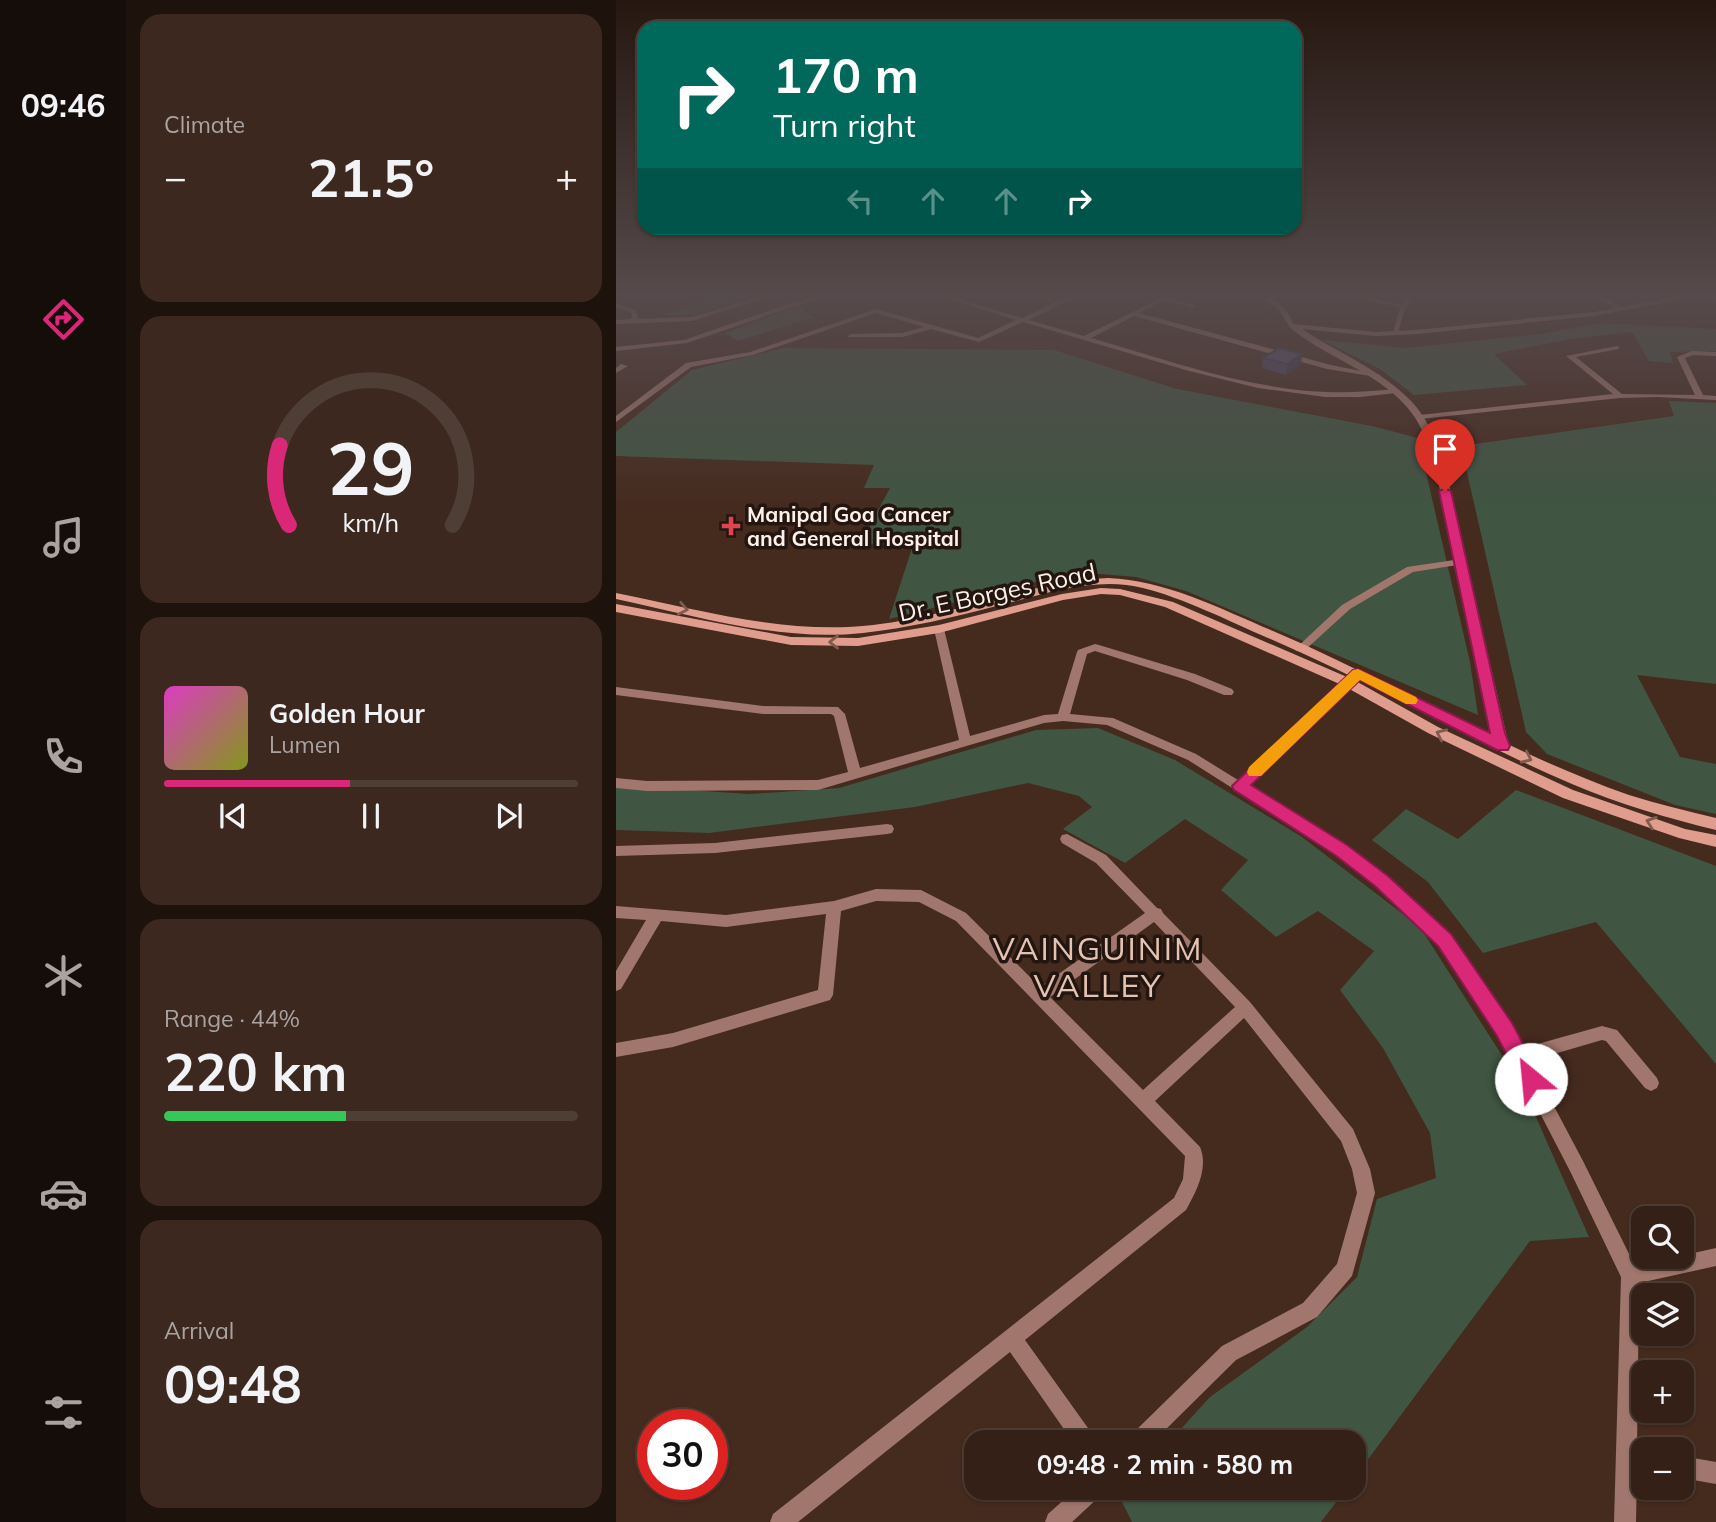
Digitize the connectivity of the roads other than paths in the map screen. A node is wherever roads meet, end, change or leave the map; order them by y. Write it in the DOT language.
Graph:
graph roads {
  1 [pos="685,368"];
  2 [pos="1185,368"];
  3 [pos="1336,368"];
  4 [pos="1363,368"];
  5 [pos="1585,368"];
  6 [pos="1686,368"];
  7 [pos="1377,375"];
  8 [pos="1396,391"];
  9 [pos="1620,396"];
  10 [pos="1700,397"];
  11 [pos="1716,398"];
  12 [pos="1420,417"];
  13 [pos="616,419"];
  14 [pos="1461,562"];
  15 [pos="616,596"];
  16 [pos="616,608"];
  17 [pos="939,629"];
  18 [pos="1300,649"];
  19 [pos="1354,678"];
  20 [pos="616,691"];
  21 [pos="1228,692"];
  22 [pos="1063,717"];
  23 [pos="965,740"];
  24 [pos="1503,746"];
  25 [pos="855,774"];
  26 [pos="616,783"];
  27 [pos="1240,786"];
  28 [pos="1716,824"];
  29 [pos="887,829"];
  30 [pos="1067,839"];
  31 [pos="1716,841"];
  32 [pos="616,851"];
  33 [pos="834,907"];
  34 [pos="616,912"];
  35 [pos="1156,914"];
  36 [pos="657,915"];
  37 [pos="616,984"];
  38 [pos="1040,996"];
  39 [pos="1245,1007"];
  40 [pos="616,1050"];
  41 [pos="1519,1057"];
  42 [pos="1651,1083"];
  43 [pos="1143,1101"];
  44 [pos="1716,1257"];
  45 [pos="1630,1276"];
  46 [pos="1012,1338"];
  47 [pos="1077,1430"];
  48 [pos="1150,1430"];
  49 [pos="1634,1437"];
  50 [pos="1694,1469"];
  51 [pos="1716,1473"];
  52 [pos="1631,1485"];
  53 [pos="1079,1500"];
  54 [pos="781,1522"];
  55 [pos="1056,1522"];
  56 [pos="1625,1522"];
  1 -- 13 [label="street"];
  2 -- 8 [label="street"];
  3 -- 7 [label="street"];
  4 -- 7 [label="street"];
  5 -- 9 [label="street"];
  6 -- 10 [label="street"];
  7 -- 8 [label="street"];
  8 -- 12 [label="street"];
  9 -- 10 [label="street"];
  9 -- 12 [label="street"];
  10 -- 11 [label="street"];
  12 -- 14 [label="street"];
  14 -- 18 [label="street"];
  14 -- 24 [label="street"];
  15 -- 18 [label="main road, Dr. E Borges Road, one-way"];
  17 -- 16 [label="main road, Dr. E Borges Road, one-way"];
  17 -- 19 [label="main road, Dr. E Borges Road"];
  17 -- 23 [label="street"];
  18 -- 19 [label="main road, Dr. E Borges Road"];
  19 -- 24 [label="main road, Dr. E Borges Road"];
  19 -- 27 [label="street"];
  31 -- 19 [label="main road, Dr. E Borges Road, one-way"];
  20 -- 25 [label="street"];
  21 -- 22 [label="street"];
  22 -- 23 [label="street"];
  22 -- 27 [label="street"];
  23 -- 25 [label="street"];
  24 -- 28 [label="main road, Dr. E Borges Road, one-way"];
  25 -- 26 [label="street"];
  27 -- 41 [label="street"];
  29 -- 32 [label="street"];
  30 -- 35 [label="street"];
  33 -- 36 [label="street"];
  33 -- 38 [label="street"];
  33 -- 40 [label="street"];
  34 -- 36 [label="street"];
  35 -- 38 [label="street"];
  35 -- 39 [label="street"];
  36 -- 37 [label="street"];
  38 -- 43 [label="street"];
  39 -- 43 [label="street"];
  39 -- 48 [label="street"];
  41 -- 42 [label="street"];
  41 -- 45 [label="street"];
  43 -- 46 [label="street"];
  44 -- 45 [label="street"];
  45 -- 49 [label="street"];
  46 -- 47 [label="street"];
  46 -- 54 [label="street"];
  50 -- 51 [label="street"];
  52 -- 56 [label="street"];
  53 -- 55 [label="street"];
}
